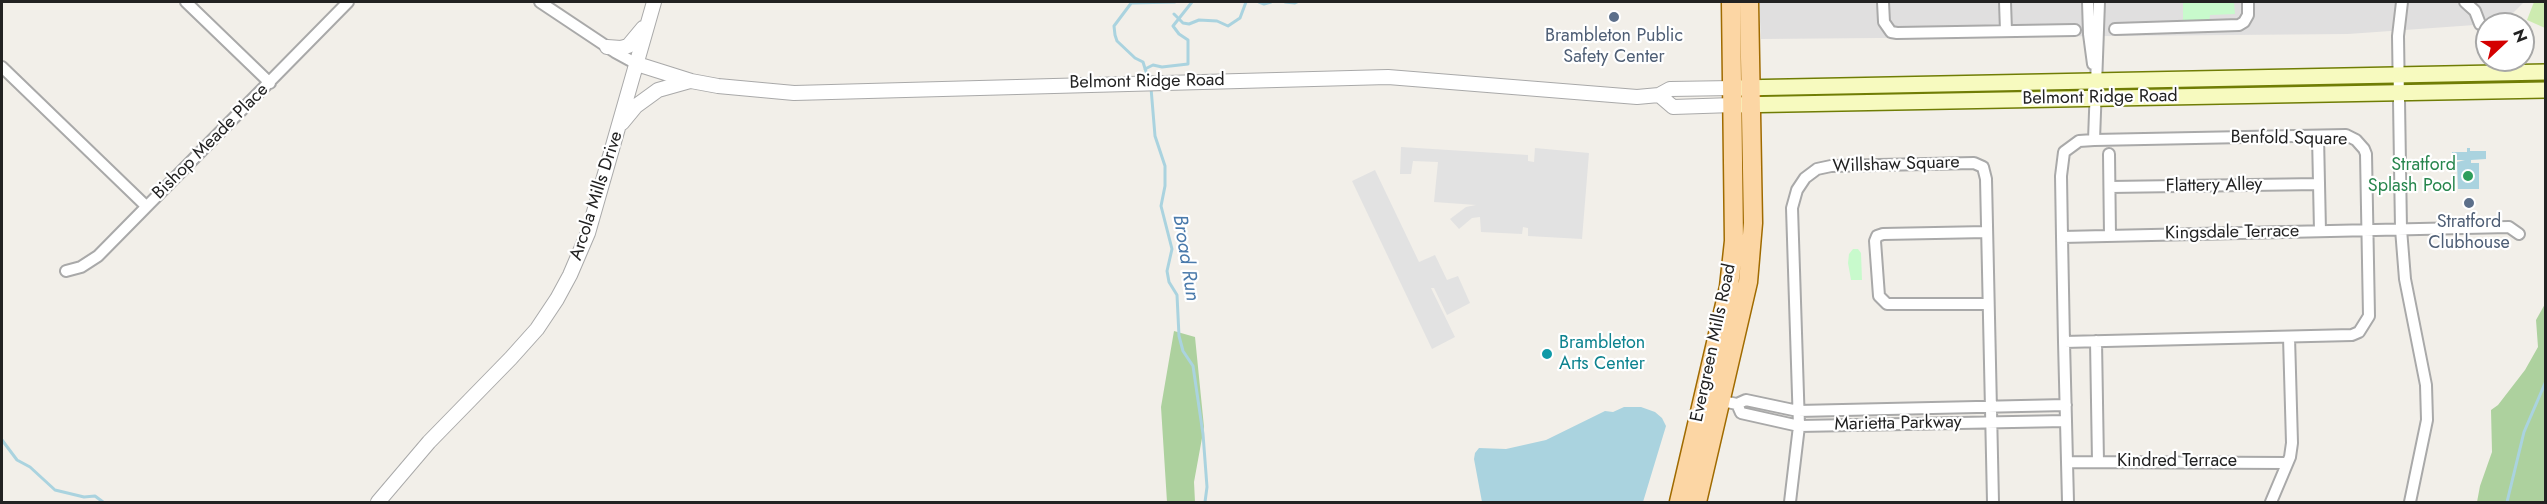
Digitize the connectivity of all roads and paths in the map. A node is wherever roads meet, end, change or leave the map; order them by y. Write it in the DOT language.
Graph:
graph roads {
  1 [pos="186,2"];
  2 [pos="348,2"];
  3 [pos="540,2"];
  4 [pos="654,2"];
  5 [pos="1731,2"];
  6 [pos="1749,2"];
  7 [pos="1883,2"];
  8 [pos="2005,2"];
  9 [pos="2088,2"];
  10 [pos="2099,2"];
  11 [pos="2248,2"];
  12 [pos="2402,2"];
  13 [pos="650,19"];
  14 [pos="2115,29"];
  15 [pos="2075,30"];
  16 [pos="2006,32"];
  17 [pos="607,47"];
  18 [pos="637,64"];
  19 [pos="2,67"];
  20 [pos="2546,72"];
  21 [pos="2398,76"];
  22 [pos="691,81"];
  23 [pos="2096,81"];
  24 [pos="270,83"];
  25 [pos="2546,90"];
  26 [pos="2398,92"];
  27 [pos="1742,96"];
  28 [pos="2096,99"];
  29 [pos="620,127"];
  30 [pos="2318,136"];
  31 [pos="2094,140"];
  32 [pos="2109,154"];
  33 [pos="2319,184"];
  34 [pos="2110,187"];
  35 [pos="146,206"];
  36 [pos="2401,229"];
  37 [pos="2368,230"];
  38 [pos="2320,231"];
  39 [pos="1987,232"];
  40 [pos="2519,234"];
  41 [pos="2110,236"];
  42 [pos="2062,237"];
  43 [pos="66,271"];
  44 [pos="1988,304"];
  45 [pos="2289,337"];
  46 [pos="2096,341"];
  47 [pos="2064,342"];
  48 [pos="1720,401"];
  49 [pos="2066,405"];
  50 [pos="1991,408"];
  51 [pos="1798,411"];
  52 [pos="2066,421"];
  53 [pos="1991,422"];
  54 [pos="1800,426"];
  55 [pos="2067,462"];
  56 [pos="2098,462"];
  57 [pos="2287,463"];
  58 [pos="378,502"];
  59 [pos="1679,502"];
  60 [pos="1697,502"];
  61 [pos="1790,502"];
  62 [pos="1993,502"];
  63 [pos="2068,502"];
  64 [pos="2271,502"];
  65 [pos="2410,502"];
  1 -- 24 [label="street"];
  2 -- 24 [label="street, Bishop Meade Place"];
  3 -- 17 [label="street"];
  4 -- 13 [label="street, Arcola Mills Drive"];
  5 -- 27 [label="main road, Evergreen Mills Road"];
  6 -- 27 [label="main road, Evergreen Mills Road"];
  7 -- 16 [label="street"];
  8 -- 16 [label="street"];
  9 -- 23 [label="street"];
  10 -- 23 [label="street"];
  11 -- 14 [label="street"];
  12 -- 21 [label="street"];
  13 -- 17 [label="street"];
  13 -- 18 [label="street, Arcola Mills Drive"];
  15 -- 16 [label="street"];
  17 -- 18 [label="street"];
  18 -- 22 [label="street, Belmont Ridge Road"];
  18 -- 29 [label="street, Arcola Mills Drive"];
  19 -- 35 [label="street"];
  20 -- 21 [label="main road, Belmont Ridge Road"];
  21 -- 23 [label="main road, Belmont Ridge Road"];
  21 -- 26 [label="street"];
  22 -- 27 [label="street, Belmont Ridge Road"];
  22 -- 29 [label="street"];
  23 -- 27 [label="main road, Belmont Ridge Road"];
  23 -- 28 [label="street"];
  24 -- 35 [label="street, Bishop Meade Place"];
  25 -- 26 [label="main road, Belmont Ridge Road"];
  26 -- 28 [label="main road, Belmont Ridge Road"];
  26 -- 36 [label="street"];
  27 -- 28 [label="main road, Belmont Ridge Road"];
  27 -- 48 [label="main road, Evergreen Mills Road"];
  28 -- 31 [label="street"];
  29 -- 58 [label="street, Arcola Mills Drive"];
  30 -- 31 [label="street, Benfold Square"];
  30 -- 33 [label="street"];
  30 -- 37 [label="street, Benfold Square"];
  31 -- 42 [label="street, Benfold Square"];
  32 -- 34 [label="street"];
  33 -- 34 [label="street, Flattery Alley"];
  33 -- 38 [label="street"];
  34 -- 41 [label="street"];
  35 -- 43 [label="street, Bishop Meade Place"];
  36 -- 37 [label="street, Kingsdale Terrace"];
  36 -- 40 [label="street, Kingsdale Terrace"];
  36 -- 65 [label="street"];
  37 -- 38 [label="street, Kingsdale Terrace"];
  37 -- 45 [label="street, Benfold Square"];
  38 -- 41 [label="street, Kingsdale Terrace"];
  39 -- 44 [label="street, Willshaw Square"];
  39 -- 44 [label="street"];
  39 -- 51 [label="street, Willshaw Square"];
  41 -- 42 [label="street, Kingsdale Terrace"];
  42 -- 47 [label="street, Benfold Square"];
  44 -- 50 [label="street, Willshaw Square"];
  45 -- 46 [label="street, Benfold Square"];
  45 -- 57 [label="street"];
  46 -- 47 [label="street, Benfold Square"];
  46 -- 56 [label="street"];
  47 -- 49 [label="street, Benfold Square"];
  48 -- 51 [label="street, Marietta Parkway"];
  48 -- 54 [label="street, Marietta Parkway"];
  48 -- 59 [label="main road, Evergreen Mills Road"];
  48 -- 60 [label="main road, Evergreen Mills Road"];
  49 -- 50 [label="street, Marietta Parkway"];
  49 -- 52 [label="street, Benfold Square"];
  50 -- 51 [label="street, Marietta Parkway"];
  50 -- 53 [label="street, Willshaw Square"];
  51 -- 54 [label="street, Willshaw Square"];
  52 -- 53 [label="street, Marietta Parkway"];
  52 -- 55 [label="street, Benfold Square"];
  53 -- 54 [label="street, Marietta Parkway"];
  53 -- 62 [label="street, Willshaw Square"];
  54 -- 61 [label="street, Willshaw Square"];
  55 -- 56 [label="street, Kindred Terrace"];
  55 -- 63 [label="street, Benfold Square"];
  56 -- 57 [label="street, Kindred Terrace"];
  57 -- 64 [label="street"];
}
